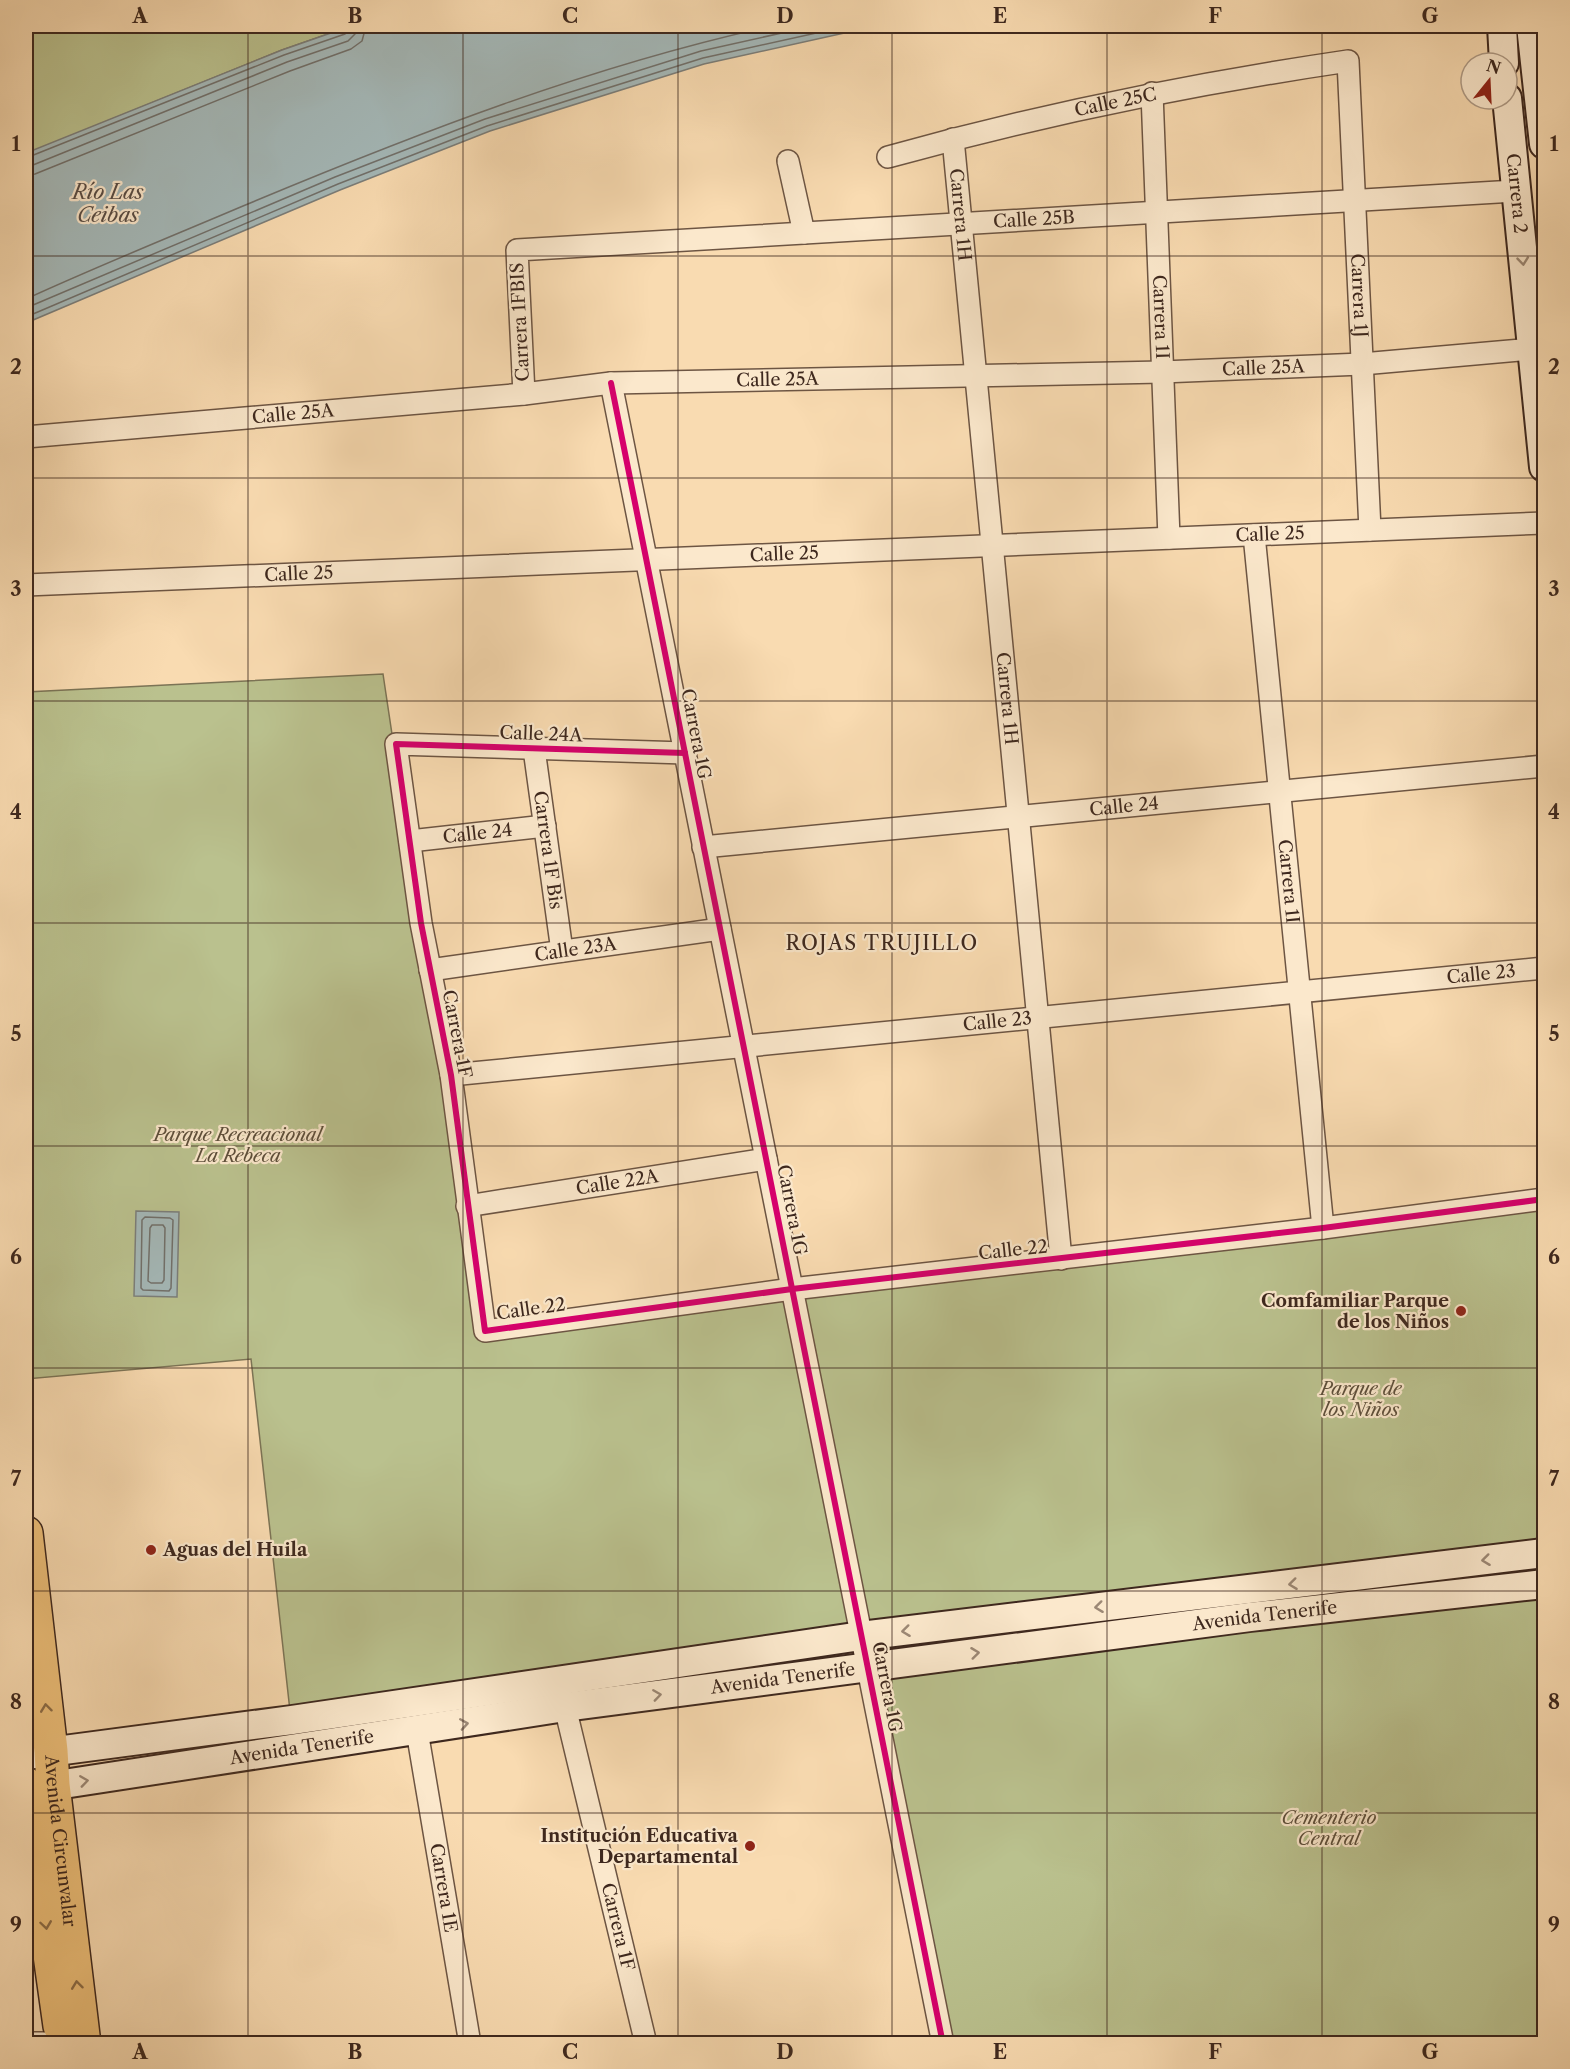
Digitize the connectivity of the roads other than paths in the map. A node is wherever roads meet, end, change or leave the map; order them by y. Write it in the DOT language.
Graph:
graph roads {
  1 [pos="1502,26"];
  2 [pos="1504,51"];
  3 [pos="1537,59"];
  4 [pos="1348,61"];
  5 [pos="1152,93"];
  6 [pos="1508,111"];
  7 [pos="952,139"];
  8 [pos="1545,144"];
  9 [pos="888,157"];
  10 [pos="788,161"];
  11 [pos="1515,191"];
  12 [pos="1354,201"];
  13 [pos="1156,212"];
  14 [pos="960,224"];
  15 [pos="804,233"];
  16 [pos="517,250"];
  17 [pos="1532,349"];
  18 [pos="1362,363"];
  19 [pos="1162,372"];
  20 [pos="975,377"];
  21 [pos="611,383"];
  22 [pos="524,394"];
  23 [pos="26,437"];
  24 [pos="1545,467"];
  25 [pos="1545,523"];
  26 [pos="1370,530"];
  27 [pos="1254,535"];
  28 [pos="1169,538"];
  29 [pos="991,546"];
  30 [pos="646,560"];
  31 [pos="26,585"];
  32 [pos="396,744"];
  33 [pos="534,749"];
  34 [pos="685,753"];
  35 [pos="1545,766"];
  36 [pos="1280,792"];
  37 [pos="1018,817"];
  38 [pos="545,826"];
  39 [pos="410,841"];
  40 [pos="704,848"];
  41 [pos="720,929"];
  42 [pos="562,951"];
  43 [pos="1545,968"];
  44 [pos="430,970"];
  45 [pos="1300,992"];
  46 [pos="1037,1018"];
  47 [pos="744,1046"];
  48 [pos="451,1075"];
  49 [pos="766,1159"];
  50 [pos="1545,1198"];
  51 [pos="467,1206"];
  52 [pos="1323,1228"];
  53 [pos="1061,1259"];
  54 [pos="792,1289"];
  55 [pos="485,1330"];
  56 [pos="26,1533"];
  57 [pos="1545,1540"];
  58 [pos="1532,1555"];
  59 [pos="1545,1584"];
  60 [pos="861,1636"];
  61 [pos="868,1666"];
  62 [pos="565,1707"];
  63 [pos="417,1731"];
  64 [pos="38,1753"];
  65 [pos="33,1787"];
  66 [pos="26,2043"];
  67 [pos="62,2043"];
  68 [pos="84,2043"];
  69 [pos="470,2043"];
  70 [pos="646,2043"];
  71 [pos="943,2043"];
  1 -- 2 [label="main road"];
  3 -- 8 [label="main road, Carrera 2"];
  4 -- 5 [label="street, Calle 25C"];
  4 -- 12 [label="street, Carrera 1J"];
  5 -- 7 [label="street, Calle 25C"];
  5 -- 13 [label="street, Carrera 1I"];
  6 -- 11 [label="main road, Carrera 2"];
  7 -- 9 [label="street, Calle 25C"];
  7 -- 14 [label="street, Carrera 1H"];
  10 -- 15 [label="street"];
  11 -- 12 [label="street, Calle 25B"];
  11 -- 17 [label="main road, Carrera 2, one-way"];
  12 -- 13 [label="street, Calle 25B"];
  12 -- 18 [label="street, Carrera 1J"];
  13 -- 14 [label="street, Calle 25B"];
  13 -- 19 [label="street, Carrera 1I"];
  14 -- 15 [label="street, Calle 25B"];
  14 -- 20 [label="street, Carrera 1H"];
  15 -- 16 [label="street, Calle 25B"];
  16 -- 22 [label="street, Carrera 1FBIS"];
  17 -- 18 [label="street, Calle 25A"];
  17 -- 24 [label="main road, Carrera 2"];
  18 -- 19 [label="street, Calle 25A"];
  18 -- 26 [label="street, Carrera 1J"];
  19 -- 20 [label="street, Calle 25A"];
  19 -- 28 [label="street, Carrera 1I"];
  20 -- 21 [label="street, Calle 25A"];
  20 -- 29 [label="street, Carrera 1H"];
  21 -- 22 [label="street, Calle 25A"];
  21 -- 30 [label="street, Carrera 1G"];
  22 -- 23 [label="street, Calle 25A"];
  25 -- 26 [label="street, Calle 25"];
  26 -- 27 [label="street, Calle 25"];
  27 -- 28 [label="street, Calle 25"];
  27 -- 36 [label="street, Carrera 1I"];
  28 -- 29 [label="street, Calle 25"];
  29 -- 30 [label="street, Calle 25"];
  29 -- 37 [label="street, Carrera 1H"];
  30 -- 31 [label="street, Calle 25"];
  30 -- 34 [label="street, Carrera 1G"];
  32 -- 33 [label="street, Calle 24A"];
  32 -- 39 [label="street, Carrera 1F"];
  33 -- 34 [label="street, Calle 24A"];
  33 -- 38 [label="street, Carrera 1F Bis"];
  34 -- 40 [label="street, Carrera 1G"];
  35 -- 36 [label="street, Calle 24"];
  36 -- 37 [label="street, Calle 24"];
  36 -- 45 [label="street, Carrera 1I"];
  37 -- 40 [label="street, Calle 24"];
  37 -- 46 [label="street, Carrera 1H"];
  38 -- 39 [label="street, Calle 24"];
  38 -- 42 [label="street, Carrera 1F Bis"];
  39 -- 44 [label="street, Carrera 1F"];
  40 -- 41 [label="street, Carrera 1G"];
  41 -- 42 [label="street, Calle 23A"];
  41 -- 47 [label="street, Carrera 1G"];
  42 -- 44 [label="street, Calle 23A"];
  43 -- 45 [label="street, Calle 23"];
  44 -- 48 [label="street, Carrera 1F"];
  45 -- 46 [label="street, Calle 23"];
  45 -- 52 [label="street, Carrera 1I"];
  46 -- 47 [label="street, Calle 23"];
  46 -- 53 [label="street, Carrera 1H"];
  47 -- 48 [label="street, Calle 23"];
  47 -- 49 [label="street, Carrera 1G"];
  48 -- 51 [label="street, Carrera 1F"];
  49 -- 51 [label="street, Calle 22A"];
  49 -- 54 [label="street, Carrera 1G"];
  50 -- 52 [label="street, Calle 22"];
  51 -- 55 [label="street, Carrera 1F"];
  52 -- 53 [label="street, Calle 22"];
  53 -- 54 [label="street, Calle 22"];
  54 -- 55 [label="street, Calle 22"];
  54 -- 60 [label="street, Carrera 1G"];
  64 -- 56 [label="main road, Avenida Circunvalar, one-way"];
  57 -- 58 [label="main road"];
  58 -- 60 [label="main road, Avenida Tenerife, one-way"];
  61 -- 59 [label="main road, Avenida Tenerife, one-way"];
  60 -- 61 [label="street, Carrera 1G"];
  60 -- 64 [label="main road, Avenida Tenerife"];
  62 -- 61 [label="main road, Avenida Tenerife, one-way"];
  61 -- 71 [label="street, Carrera 1G"];
  63 -- 62 [label="main road, Avenida Tenerife, one-way"];
  62 -- 70 [label="street, Carrera 1F"];
  65 -- 63 [label="main road, Avenida Tenerife, one-way"];
  63 -- 69 [label="street, Carrera 1E"];
  64 -- 65 [label="main road, Avenida Circunvalar"];
  65 -- 67 [label="main road, Avenida Circunvalar, one-way"];
  68 -- 65 [label="main road, Avenida Circunvalar, one-way"];
  66 -- 67 [label="street"];
}
